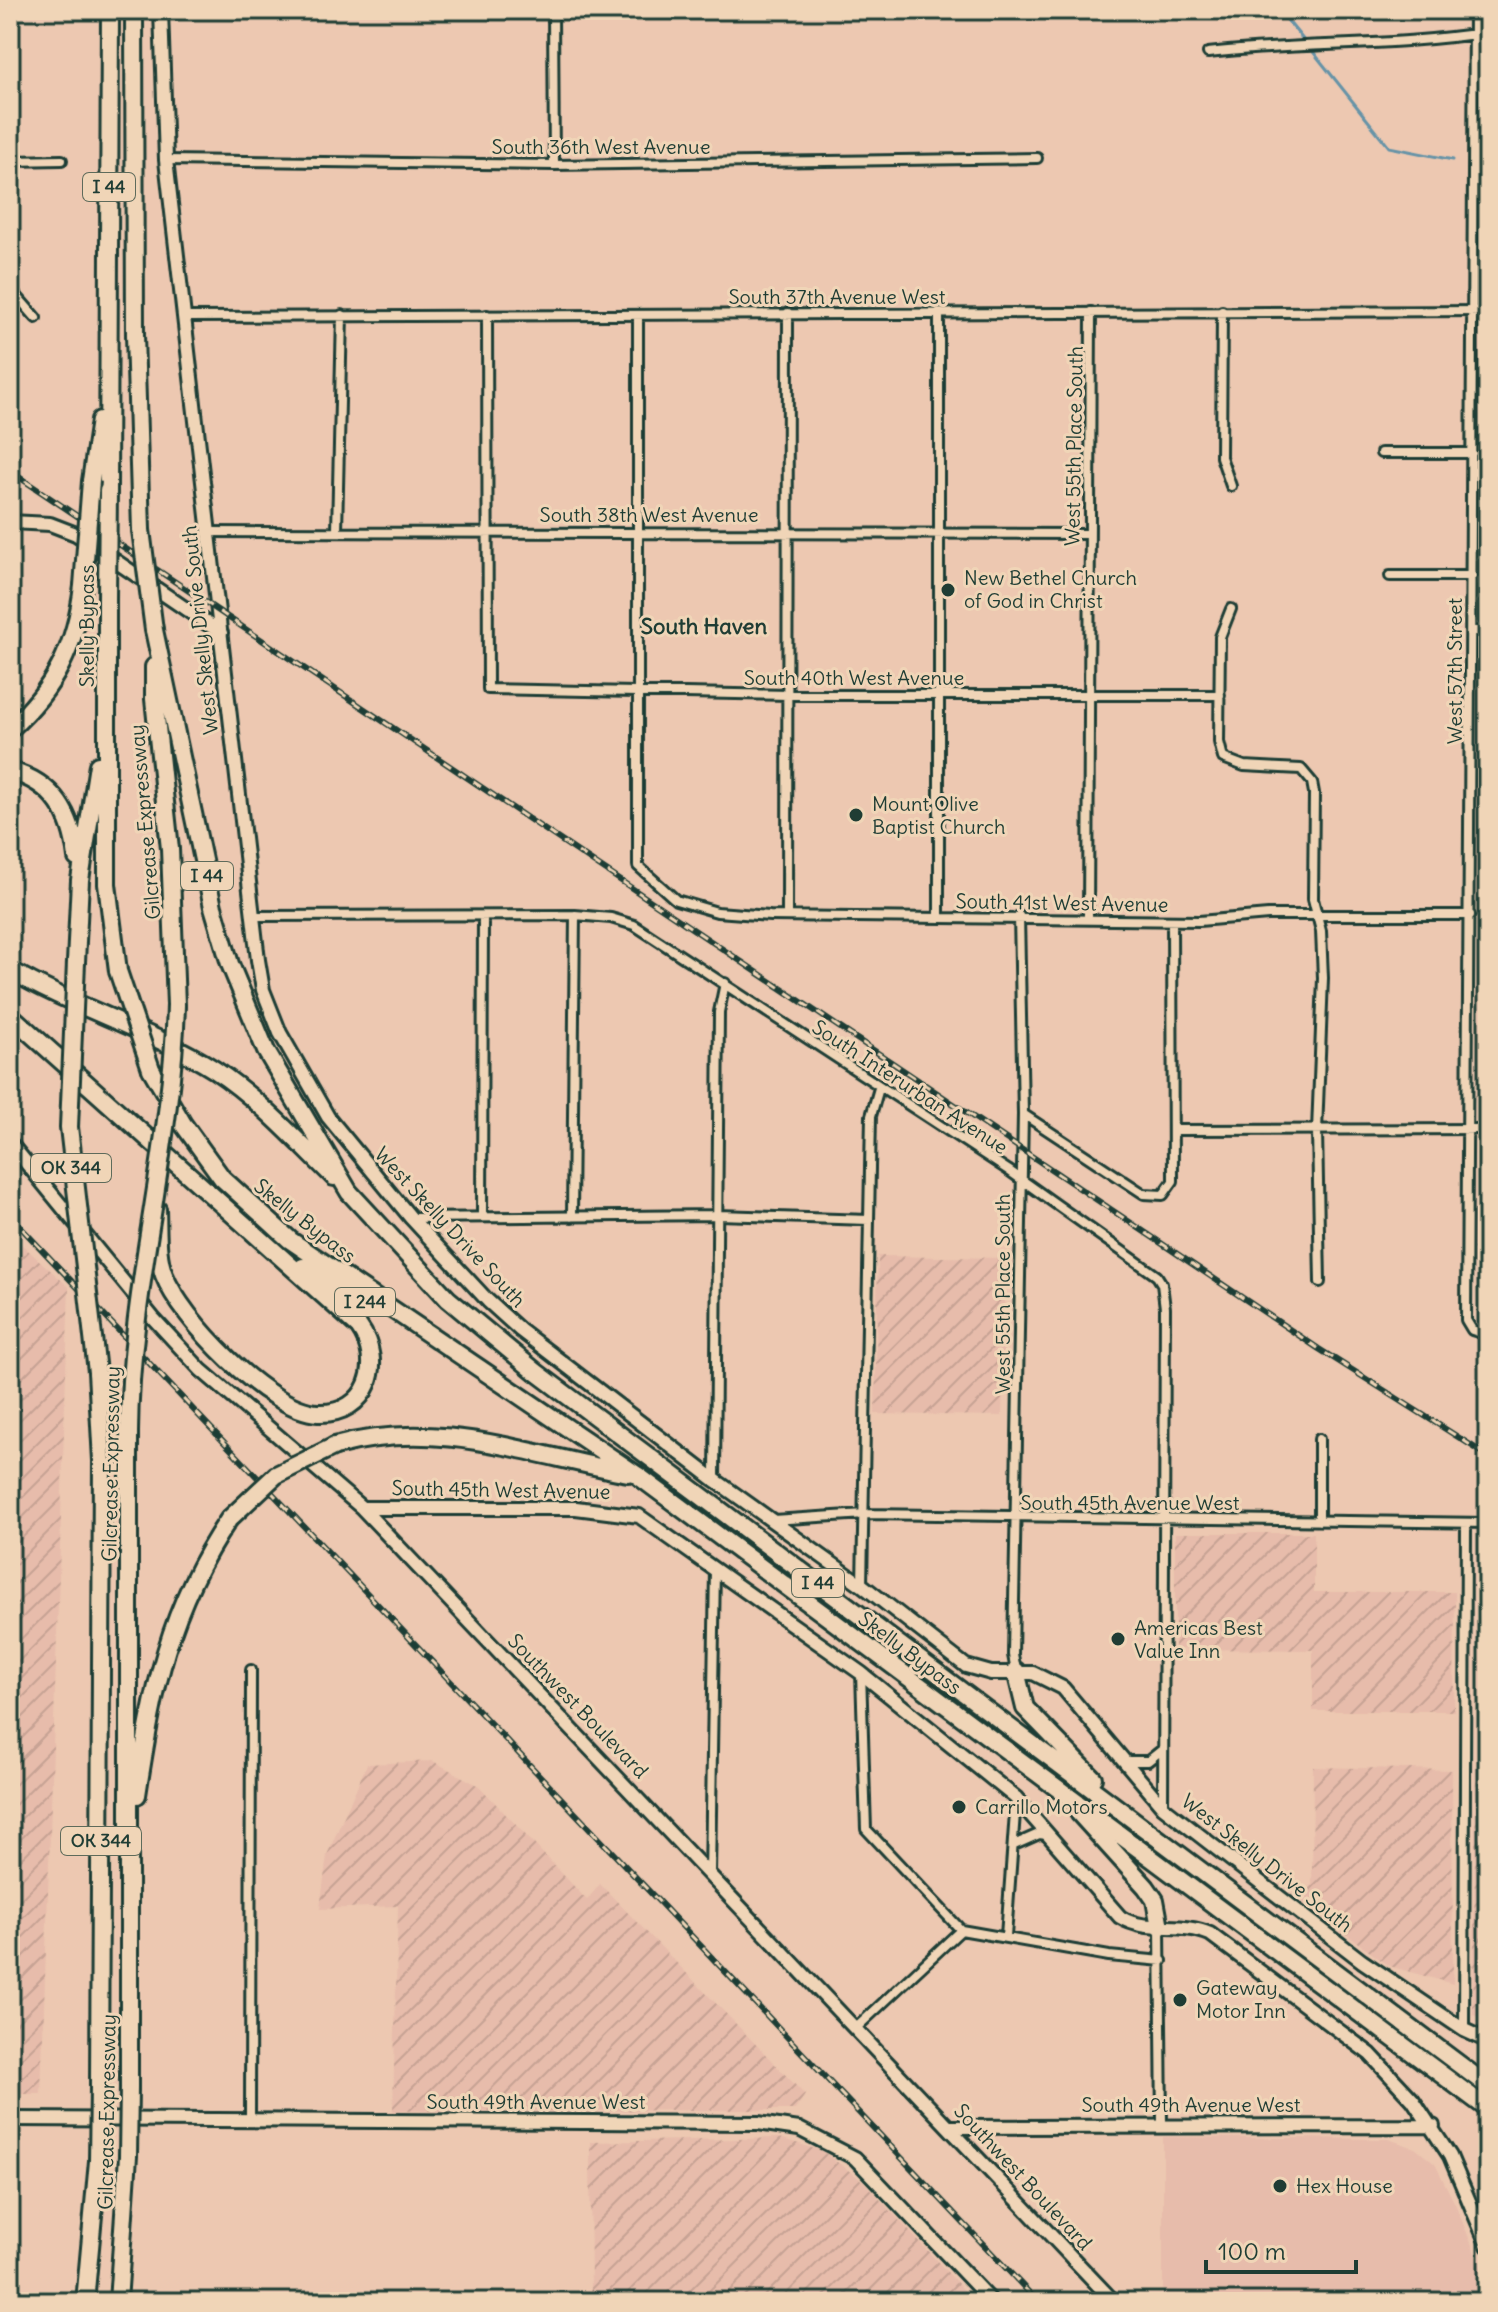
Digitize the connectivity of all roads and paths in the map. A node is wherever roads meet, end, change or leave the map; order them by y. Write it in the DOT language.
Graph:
graph roads {
  1 [pos="110,10"];
  2 [pos="134,10"];
  3 [pos="161,10"];
  4 [pos="553,10"];
  5 [pos="1474,10"];
  6 [pos="1488,32"];
  7 [pos="1474,34"];
  8 [pos="1208,53"];
  9 [pos="1037,158"];
  10 [pos="62,160"];
  11 [pos="166,160"];
  12 [pos="10,161"];
  13 [pos="554,165"];
  14 [pos="10,288"];
  15 [pos="1222,311"];
  16 [pos="1488,311"];
  17 [pos="939,312"];
  18 [pos="1091,312"];
  19 [pos="1473,312"];
  20 [pos="788,313"];
  21 [pos="342,315"];
  22 [pos="487,315"];
  23 [pos="638,315"];
  24 [pos="186,317"];
  25 [pos="36,318"];
  26 [pos="108,363"];
  27 [pos="1381,453"];
  28 [pos="1472,453"];
  29 [pos="1473,472"];
  30 [pos="1488,472"];
  31 [pos="1231,486"];
  32 [pos="10,522"];
  33 [pos="337,531"];
  34 [pos="639,531"];
  35 [pos="789,531"];
  36 [pos="209,532"];
  37 [pos="485,532"];
  38 [pos="937,532"];
  39 [pos="1089,534"];
  40 [pos="1390,576"];
  41 [pos="1472,576"];
  42 [pos="1231,609"];
  43 [pos="154,630"];
  44 [pos="1472,631"];
  45 [pos="1488,631"];
  46 [pos="221,633"];
  47 [pos="636,693"];
  48 [pos="937,694"];
  49 [pos="788,695"];
  50 [pos="1220,695"];
  51 [pos="1089,696"];
  52 [pos="106,716"];
  53 [pos="10,729"];
  54 [pos="10,771"];
  55 [pos="80,880"];
  56 [pos="575,915"];
  57 [pos="1316,915"];
  58 [pos="1470,915"];
  59 [pos="253,916"];
  60 [pos="787,916"];
  61 [pos="1019,916"];
  62 [pos="939,917"];
  63 [pos="483,918"];
  64 [pos="1088,918"];
  65 [pos="1172,921"];
  66 [pos="10,968"];
  67 [pos="725,983"];
  68 [pos="10,1015"];
  69 [pos="879,1088"];
  70 [pos="1023,1114"];
  71 [pos="1488,1129"];
  72 [pos="1173,1130"];
  73 [pos="1468,1130"];
  74 [pos="1317,1131"];
  75 [pos="10,1143"];
  76 [pos="1020,1179"];
  77 [pos="157,1181"];
  78 [pos="349,1192"];
  79 [pos="718,1215"];
  80 [pos="482,1217"];
  81 [pos="572,1217"];
  82 [pos="411,1218"];
  83 [pos="869,1220"];
  84 [pos="280,1254"];
  85 [pos="1320,1282"];
  86 [pos="1488,1335"];
  87 [pos="450,1350"];
  88 [pos="1319,1439"];
  89 [pos="637,1475"];
  90 [pos="715,1480"];
  91 [pos="362,1508"];
  92 [pos="865,1514"];
  93 [pos="1017,1519"];
  94 [pos="1164,1519"];
  95 [pos="772,1520"];
  96 [pos="1319,1521"];
  97 [pos="1488,1523"];
  98 [pos="1466,1524"];
  99 [pos="715,1568"];
  100 [pos="862,1585"];
  101 [pos="251,1670"];
  102 [pos="1016,1671"];
  103 [pos="861,1673"];
  104 [pos="1164,1748"];
  105 [pos="1125,1761"];
  106 [pos="1057,1787"];
  107 [pos="1016,1798"];
  108 [pos="1163,1807"];
  109 [pos="1127,1813"];
  110 [pos="1049,1835"];
  111 [pos="1014,1845"];
  112 [pos="129,1850"];
  113 [pos="710,1874"];
  114 [pos="1160,1927"];
  115 [pos="961,1930"];
  116 [pos="1006,1936"];
  117 [pos="1162,1961"];
  118 [pos="855,2029"];
  119 [pos="1464,2030"];
  120 [pos="1488,2041"];
  121 [pos="1448,2056"];
  122 [pos="1488,2076"];
  123 [pos="1488,2086"];
  124 [pos="1486,2108"];
  125 [pos="10,2119"];
  126 [pos="250,2120"];
  127 [pos="1162,2124"];
  128 [pos="1433,2126"];
  129 [pos="949,2127"];
  130 [pos="1488,2246"];
  131 [pos="85,2302"];
  132 [pos="118,2302"];
  133 [pos="992,2302"];
  134 [pos="1114,2302"];
  1 -- 26 [label="highway, Skelly Bypass / I 44"];
  2 -- 43 [label="highway, Skelly Bypass / I 44, bridge"];
  3 -- 11 [label="street, West Skelly Drive South"];
  4 -- 13 [label="street"];
  5 -- 7 [label="street, West 57th Street"];
  6 -- 7 [label="street"];
  7 -- 8 [label="street"];
  7 -- 19 [label="street, West 57th Street"];
  9 -- 13 [label="street, South 36th West Avenue"];
  10 -- 12 [label="street"];
  11 -- 13 [label="street, South 36th West Avenue"];
  11 -- 24 [label="street, West Skelly Drive South"];
  14 -- 25 [label="street"];
  15 -- 18 [label="street, South 37th Avenue West"];
  15 -- 19 [label="street, South 37th Avenue West"];
  15 -- 31 [label="street"];
  16 -- 19 [label="street, South 37th Avenue West"];
  17 -- 18 [label="street, South 37th Avenue West"];
  17 -- 20 [label="street, South 37th Avenue West"];
  17 -- 38 [label="street"];
  18 -- 39 [label="street, West 55th Place South"];
  19 -- 28 [label="street, West 57th Street"];
  20 -- 23 [label="street, South 37th Avenue West"];
  20 -- 35 [label="street"];
  21 -- 22 [label="street, South 37th Avenue West"];
  21 -- 24 [label="street, South 37th Avenue West"];
  21 -- 33 [label="street"];
  22 -- 23 [label="street, South 37th Avenue West"];
  22 -- 37 [label="street"];
  23 -- 34 [label="street"];
  24 -- 36 [label="street, West Skelly Drive South"];
  26 -- 52 [label="highway, Skelly Bypass / I 44, bridge"];
  26 -- 53 [label="highway, bridge"];
  27 -- 28 [label="street"];
  28 -- 29 [label="street, West 57th Street"];
  29 -- 30 [label="street"];
  29 -- 41 [label="street, West 57th Street"];
  32 -- 46 [label="street"];
  33 -- 36 [label="street, South 38th West Avenue"];
  33 -- 37 [label="street, South 38th West Avenue"];
  34 -- 35 [label="street, South 38th West Avenue"];
  34 -- 37 [label="street, South 38th West Avenue"];
  34 -- 47 [label="street"];
  35 -- 38 [label="street, South 38th West Avenue"];
  35 -- 49 [label="street"];
  36 -- 46 [label="street, West Skelly Drive South"];
  37 -- 47 [label="street, South 40th West Avenue"];
  38 -- 39 [label="street, South 38th West Avenue"];
  38 -- 48 [label="street"];
  39 -- 51 [label="street, West 55th Place South"];
  40 -- 41 [label="street"];
  41 -- 44 [label="street, West 57th Street"];
  42 -- 50 [label="street"];
  43 -- 77 [label="highway, Gilcrease Expressway / OK 344, bridge"];
  43 -- 78 [label="highway, Skelly Bypass / I 44"];
  44 -- 45 [label="street"];
  44 -- 58 [label="street, West 57th Street"];
  46 -- 59 [label="street, West Skelly Drive South"];
  47 -- 49 [label="street, South 40th West Avenue"];
  47 -- 60 [label="street, South 41st West Avenue"];
  48 -- 49 [label="street, South 40th West Avenue"];
  48 -- 51 [label="street, South 40th West Avenue"];
  48 -- 62 [label="street"];
  49 -- 60 [label="street"];
  50 -- 51 [label="street, South 40th West Avenue"];
  50 -- 57 [label="street"];
  51 -- 64 [label="street, West 55th Place South"];
  52 -- 55 [label="highway, Gilcrease Expressway / OK 344"];
  52 -- 87 [label="highway, Skelly Bypass / I 44, bridge"];
  54 -- 55 [label="highway"];
  55 -- 131 [label="highway, Gilcrease Expressway / OK 344, bridge"];
  56 -- 63 [label="street"];
  56 -- 67 [label="street, South Interurban Avenue"];
  56 -- 81 [label="street"];
  57 -- 58 [label="street, South 41st West Avenue"];
  57 -- 65 [label="street, South 41st West Avenue"];
  57 -- 74 [label="street"];
  58 -- 73 [label="street, West 57th Street"];
  59 -- 63 [label="street"];
  59 -- 82 [label="street, West Skelly Drive South"];
  60 -- 62 [label="street, South 41st West Avenue"];
  61 -- 62 [label="street, South 41st West Avenue"];
  61 -- 64 [label="street, South 41st West Avenue"];
  61 -- 70 [label="street, West 55th Place South"];
  63 -- 80 [label="street"];
  64 -- 65 [label="street, South 41st West Avenue"];
  65 -- 72 [label="street"];
  66 -- 78 [label="highway"];
  67 -- 69 [label="street, South Interurban Avenue"];
  67 -- 79 [label="street"];
  68 -- 84 [label="highway, I 244"];
  69 -- 76 [label="street, South Interurban Avenue"];
  69 -- 83 [label="street"];
  70 -- 72 [label="street"];
  70 -- 76 [label="street, West 55th Place South"];
  71 -- 73 [label="street"];
  72 -- 74 [label="street"];
  73 -- 74 [label="street"];
  73 -- 86 [label="street, West 57th Street"];
  74 -- 85 [label="street"];
  75 -- 91 [label="street, Southwest Boulevard"];
  76 -- 93 [label="street, West 55th Place South"];
  76 -- 94 [label="street, South Interurban Avenue"];
  77 -- 84 [label="highway, bridge"];
  77 -- 112 [label="highway, Gilcrease Expressway / OK 344, bridge"];
  78 -- 109 [label="highway, Skelly Bypass / I 44"];
  79 -- 81 [label="street"];
  79 -- 83 [label="street"];
  79 -- 90 [label="street"];
  80 -- 81 [label="street"];
  80 -- 82 [label="street"];
  82 -- 90 [label="street, West Skelly Drive South"];
  83 -- 92 [label="street"];
  84 -- 87 [label="highway, I 244"];
  87 -- 89 [label="highway, Skelly Bypass / I 44"];
  88 -- 96 [label="street"];
  89 -- 106 [label="highway, Skelly Bypass / I 44"];
  89 -- 112 [label="highway, bridge"];
  90 -- 95 [label="street, West Skelly Drive South"];
  91 -- 99 [label="street, South 45th West Avenue"];
  91 -- 113 [label="street, Southwest Boulevard"];
  92 -- 93 [label="street, South 45th Avenue West"];
  92 -- 95 [label="street, South 45th Avenue West"];
  92 -- 100 [label="street"];
  93 -- 94 [label="street, South 45th Avenue West"];
  93 -- 102 [label="street, West 55th Place South"];
  94 -- 96 [label="street, South 45th Avenue West"];
  94 -- 104 [label="street"];
  95 -- 100 [label="street, West Skelly Drive South"];
  96 -- 98 [label="street, South 45th Avenue West"];
  97 -- 98 [label="street, South 45th Avenue West"];
  98 -- 119 [label="street"];
  99 -- 103 [label="street"];
  99 -- 113 [label="street"];
  100 -- 102 [label="street, West Skelly Drive South"];
  101 -- 126 [label="street"];
  102 -- 105 [label="street, West Skelly Drive South"];
  102 -- 109 [label="highway"];
  103 -- 107 [label="street"];
  103 -- 115 [label="street"];
  104 -- 105 [label="street"];
  104 -- 108 [label="street"];
  105 -- 108 [label="street, West Skelly Drive South"];
  106 -- 114 [label="highway"];
  106 -- 124 [label="highway, Skelly Bypass / I 44"];
  107 -- 110 [label="street"];
  107 -- 111 [label="street"];
  108 -- 119 [label="street, West Skelly Drive South"];
  109 -- 121 [label="highway, Skelly Bypass / I 44"];
  110 -- 111 [label="street"];
  110 -- 114 [label="street"];
  111 -- 116 [label="street"];
  112 -- 132 [label="highway, Gilcrease Expressway / OK 344, bridge"];
  113 -- 118 [label="street, Southwest Boulevard"];
  114 -- 117 [label="street"];
  114 -- 128 [label="street"];
  115 -- 116 [label="street"];
  115 -- 118 [label="street"];
  116 -- 117 [label="street"];
  117 -- 127 [label="street"];
  118 -- 129 [label="street, Southwest Boulevard"];
  119 -- 120 [label="street, West Skelly Drive South"];
  121 -- 122 [label="highway"];
  121 -- 123 [label="highway, Skelly Bypass / I 44"];
  125 -- 126 [label="street, South 49th Avenue West"];
  126 -- 133 [label="street, South 49th Avenue West"];
  127 -- 128 [label="street, South 49th Avenue West"];
  127 -- 129 [label="street, South 49th Avenue West"];
  128 -- 130 [label="street"];
  129 -- 134 [label="street, Southwest Boulevard"];
}
